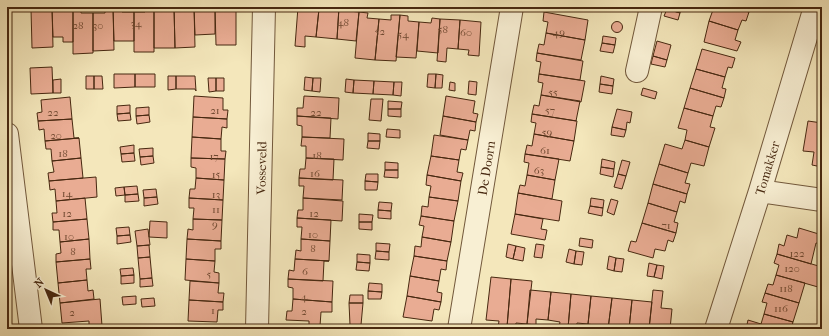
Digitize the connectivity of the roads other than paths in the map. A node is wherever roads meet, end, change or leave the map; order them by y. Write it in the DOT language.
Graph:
graph roads {
  1 [pos="264,7"];
  2 [pos="512,7"];
  3 [pos="651,7"];
  4 [pos="815,7"];
  5 [pos="637,71"];
  6 [pos="7,134"];
  7 [pos="760,191"];
  8 [pos="822,200"];
  9 [pos="31,329"];
  10 [pos="257,329"];
  11 [pos="459,329"];
  12 [pos="716,329"];
  1 -- 10 [label="street, Vosseveld"];
  2 -- 11 [label="street, De Doorn"];
  3 -- 5 [label="street"];
  4 -- 7 [label="street, Tomakker"];
  6 -- 9 [label="street"];
  7 -- 8 [label="street"];
  7 -- 12 [label="street, Tomakker"];
}
